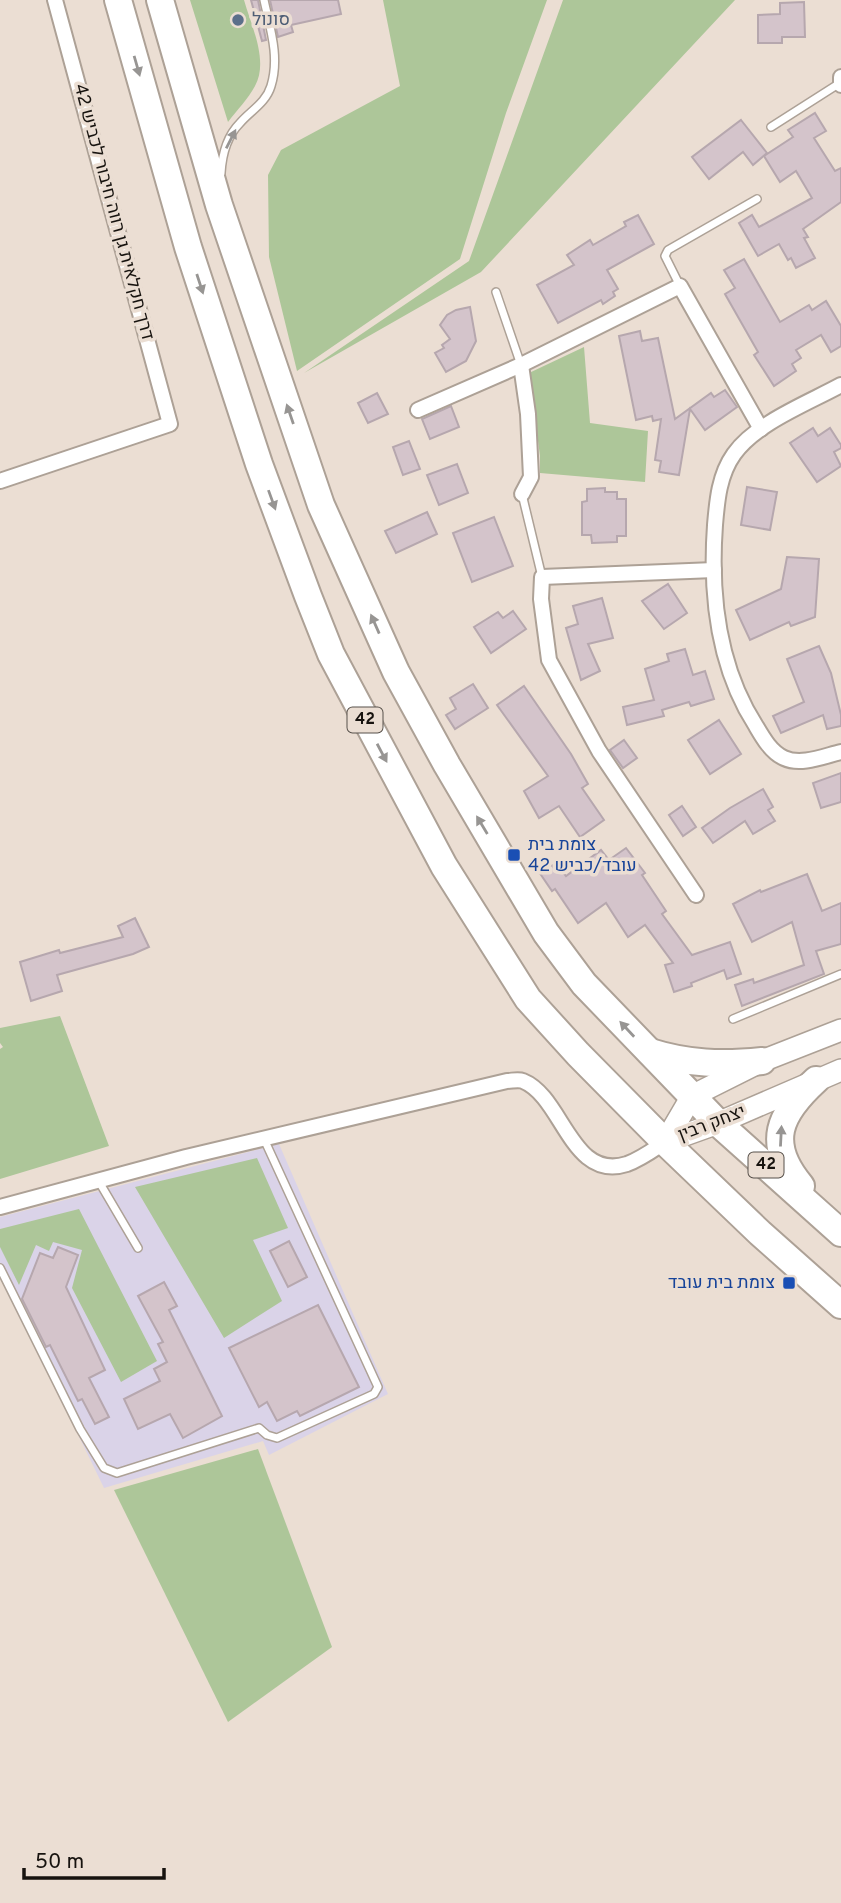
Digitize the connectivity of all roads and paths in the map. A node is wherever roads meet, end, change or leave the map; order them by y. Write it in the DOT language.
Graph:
graph roads {
  1 [pos="55,0"];
  2 [pos="118,0"];
  3 [pos="160,0"];
  4 [pos="264,0"];
  5 [pos="841,82"];
  6 [pos="771,127"];
  7 [pos="757,199"];
  8 [pos="219,205"];
  9 [pos="680,286"];
  10 [pos="496,292"];
  11 [pos="521,365"];
  12 [pos="841,385"];
  13 [pos="418,410"];
  14 [pos="761,429"];
  15 [pos="0,481"];
  16 [pos="522,494"];
  17 [pos="714,570"];
  18 [pos="542,577"];
  19 [pos="841,752"];
  20 [pos="696,895"];
  21 [pos="841,974"];
  22 [pos="733,1019"];
  23 [pos="841,1030"];
  24 [pos="648,1052"];
  25 [pos="762,1061"];
  26 [pos="841,1070"];
  27 [pos="816,1080"];
  28 [pos="692,1096"];
  29 [pos="718,1123"];
  30 [pos="264,1138"];
  31 [pos="665,1142"];
  32 [pos="98,1180"];
  33 [pos="0,1207"];
  34 [pos="841,1233"];
  35 [pos="138,1248"];
  36 [pos="0,1268"];
  37 [pos="841,1305"];
  1 -- 15 [label="street, דרך חקלאית גן רווה חיבור לכביש 42"];
  2 -- 31 [label="highway, 42, one-way"];
  3 -- 8 [label="highway, 42"];
  8 -- 4 [label="lane, one-way"];
  5 -- 6 [label="lane"];
  7 -- 9 [label="lane"];
  24 -- 8 [label="highway, 42, one-way"];
  9 -- 11 [label="street"];
  9 -- 14 [label="street"];
  10 -- 11 [label="lane"];
  11 -- 13 [label="street"];
  11 -- 16 [label="street"];
  12 -- 14 [label="street"];
  14 -- 17 [label="street"];
  16 -- 18 [label="lane"];
  17 -- 18 [label="street"];
  17 -- 19 [label="street"];
  18 -- 20 [label="street"];
  21 -- 22 [label="lane"];
  23 -- 25 [label="main road, יצחק רבין"];
  24 -- 25 [label="highway"];
  24 -- 28 [label="highway, 42"];
  25 -- 28 [label="main road, יצחק רבין"];
  26 -- 27 [label="main road, יצחק רבין"];
  27 -- 29 [label="main road, יצחק רבין"];
  34 -- 27 [label="highway, one-way"];
  28 -- 29 [label="highway, 42"];
  28 -- 31 [label="main road, יצחק רבין"];
  29 -- 31 [label="main road, יצחק רבין"];
  29 -- 34 [label="highway, 42"];
  30 -- 31 [label="street"];
  30 -- 32 [label="street"];
  30 -- 36 [label="lane"];
  31 -- 37 [label="highway, 42"];
  32 -- 33 [label="street"];
  32 -- 35 [label="lane"];
}
